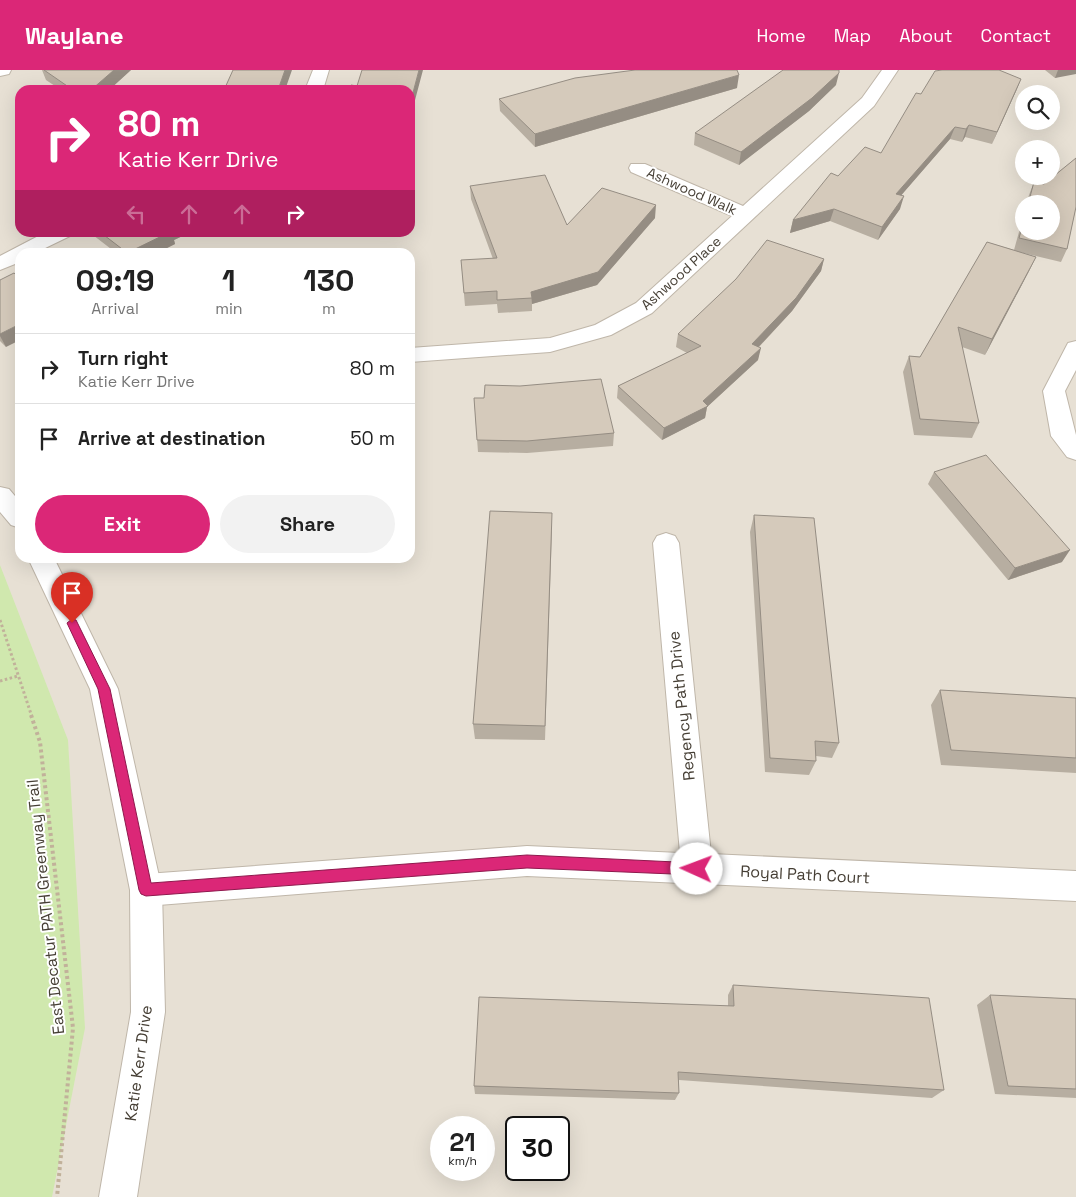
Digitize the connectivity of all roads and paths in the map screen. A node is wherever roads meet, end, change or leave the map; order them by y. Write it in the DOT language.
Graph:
graph roads {
  1 [pos="321,70"];
  2 [pos="890,70"];
  3 [pos="316,85"];
  4 [pos="638,168"];
  5 [pos="746,215"];
  6 [pos="53,237"];
  7 [pos="31,248"];
  8 [pos="15,256"];
  9 [pos="0,264"];
  10 [pos="1076,348"];
  11 [pos="415,355"];
  12 [pos="1076,451"];
  13 [pos="0,496"];
  14 [pos="15,512"];
  15 [pos="666,543"];
  16 [pos="43,563"];
  17 [pos="0,620"];
  18 [pos="18,676"];
  19 [pos="0,681"];
  20 [pos="697,869"];
  21 [pos="1076,886"];
  22 [pos="146,890"];
  23 [pos="57,1197"];
  24 [pos="118,1197"];
  1 -- 3 [label="street"];
  2 -- 5 [label="street, Ashwood Place"];
  4 -- 5 [label="street, Ashwood Walk"];
  5 -- 11 [label="street, Ashwood Place"];
  6 -- 7 [label="street"];
  8 -- 9 [label="street"];
  10 -- 12 [label="street"];
  13 -- 14 [label="street"];
  15 -- 20 [label="street, Regency Path Drive"];
  16 -- 22 [label="street, Katie Kerr Drive"];
  17 -- 18 [label="path, East Decatur PATH Greenway Trail"];
  18 -- 19 [label="path"];
  18 -- 23 [label="path, East Decatur PATH Greenway Trail"];
  20 -- 21 [label="street, Royal Path Court"];
  20 -- 22 [label="street, Royal Path Court"];
  22 -- 24 [label="street, Katie Kerr Drive"];
}
